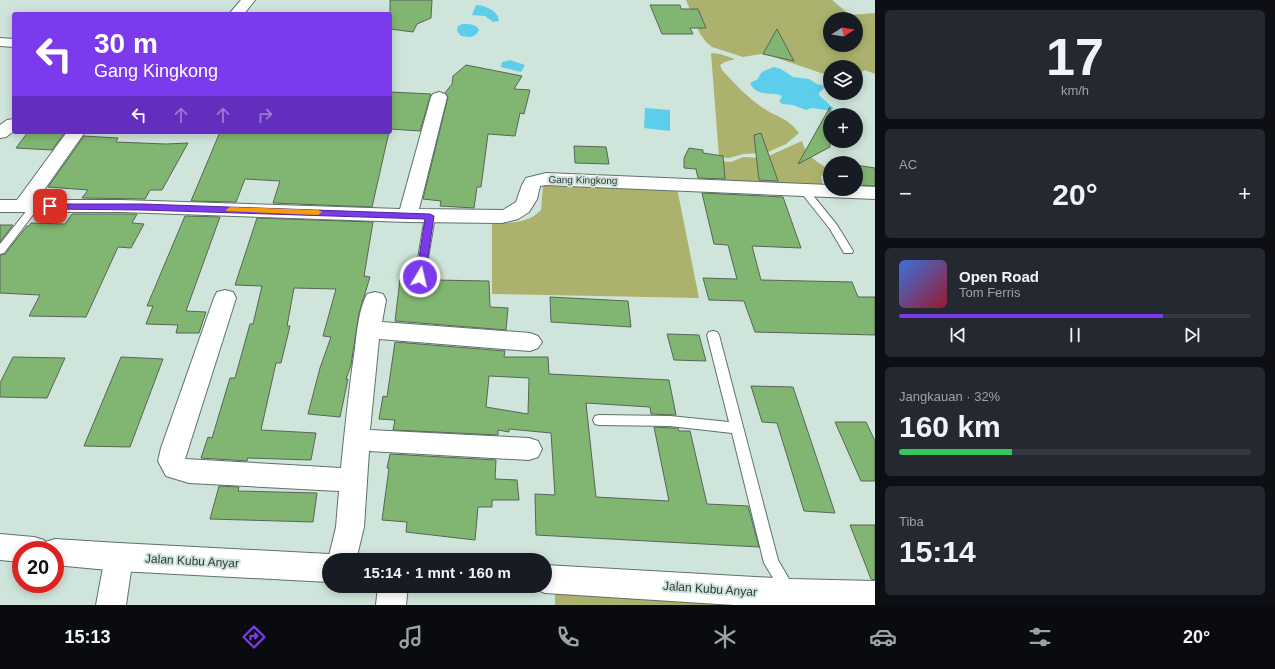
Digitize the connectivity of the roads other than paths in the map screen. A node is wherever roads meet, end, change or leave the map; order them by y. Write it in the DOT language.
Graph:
graph roads {
  1 [pos="248,0"];
  2 [pos="238,12"];
  3 [pos="0,42"];
  4 [pos="12,43"];
  5 [pos="439,97"];
  6 [pos="75,134"];
  7 [pos="804,190"];
  8 [pos="875,193"];
  9 [pos="0,206"];
  10 [pos="29,206"];
  11 [pos="408,216"];
  12 [pos="430,216"];
  13 [pos="0,251"];
  14 [pos="848,251"];
  15 [pos="420,277"];
  16 [pos="224,298"];
  17 [pos="375,300"];
  18 [pos="369,330"];
  19 [pos="713,335"];
  20 [pos="530,342"];
  21 [pos="599,420"];
  22 [pos="737,428"];
  23 [pos="357,440"];
  24 [pos="529,449"];
  25 [pos="354,480"];
  26 [pos="0,547"];
  27 [pos="12,548"];
  28 [pos="64,553"];
  29 [pos="344,553"];
  30 [pos="119,557"];
  31 [pos="322,568"];
  32 [pos="552,579"];
  33 [pos="392,593"];
  34 [pos="791,594"];
  35 [pos="875,596"];
  36 [pos="111,605"];
  37 [pos="391,605"];
  1 -- 2 [label="street"];
  3 -- 4 [label="street"];
  5 -- 11 [label="street"];
  6 -- 10 [label="street"];
  7 -- 8 [label="street, Gang Kingkong"];
  7 -- 12 [label="street, Gang Kingkong"];
  7 -- 14 [label="lane"];
  9 -- 10 [label="street, Gang Kingkong"];
  10 -- 11 [label="street, Gang Kingkong"];
  10 -- 13 [label="lane"];
  11 -- 12 [label="street, Gang Kingkong"];
  12 -- 15 [label="lane"];
  16 -- 25 [label="street"];
  17 -- 18 [label="street"];
  18 -- 20 [label="street"];
  18 -- 23 [label="street"];
  19 -- 22 [label="lane"];
  21 -- 22 [label="lane"];
  22 -- 34 [label="lane"];
  23 -- 24 [label="street"];
  23 -- 25 [label="street"];
  25 -- 29 [label="street"];
  26 -- 27 [label="street"];
  28 -- 30 [label="street, Jalan Kubu Anyar"];
  30 -- 31 [label="street, Jalan Kubu Anyar"];
  30 -- 36 [label="street"];
  32 -- 34 [label="street, Jalan Kubu Anyar"];
  33 -- 37 [label="street"];
  34 -- 35 [label="street, Jalan Kubu Anyar"];
}
